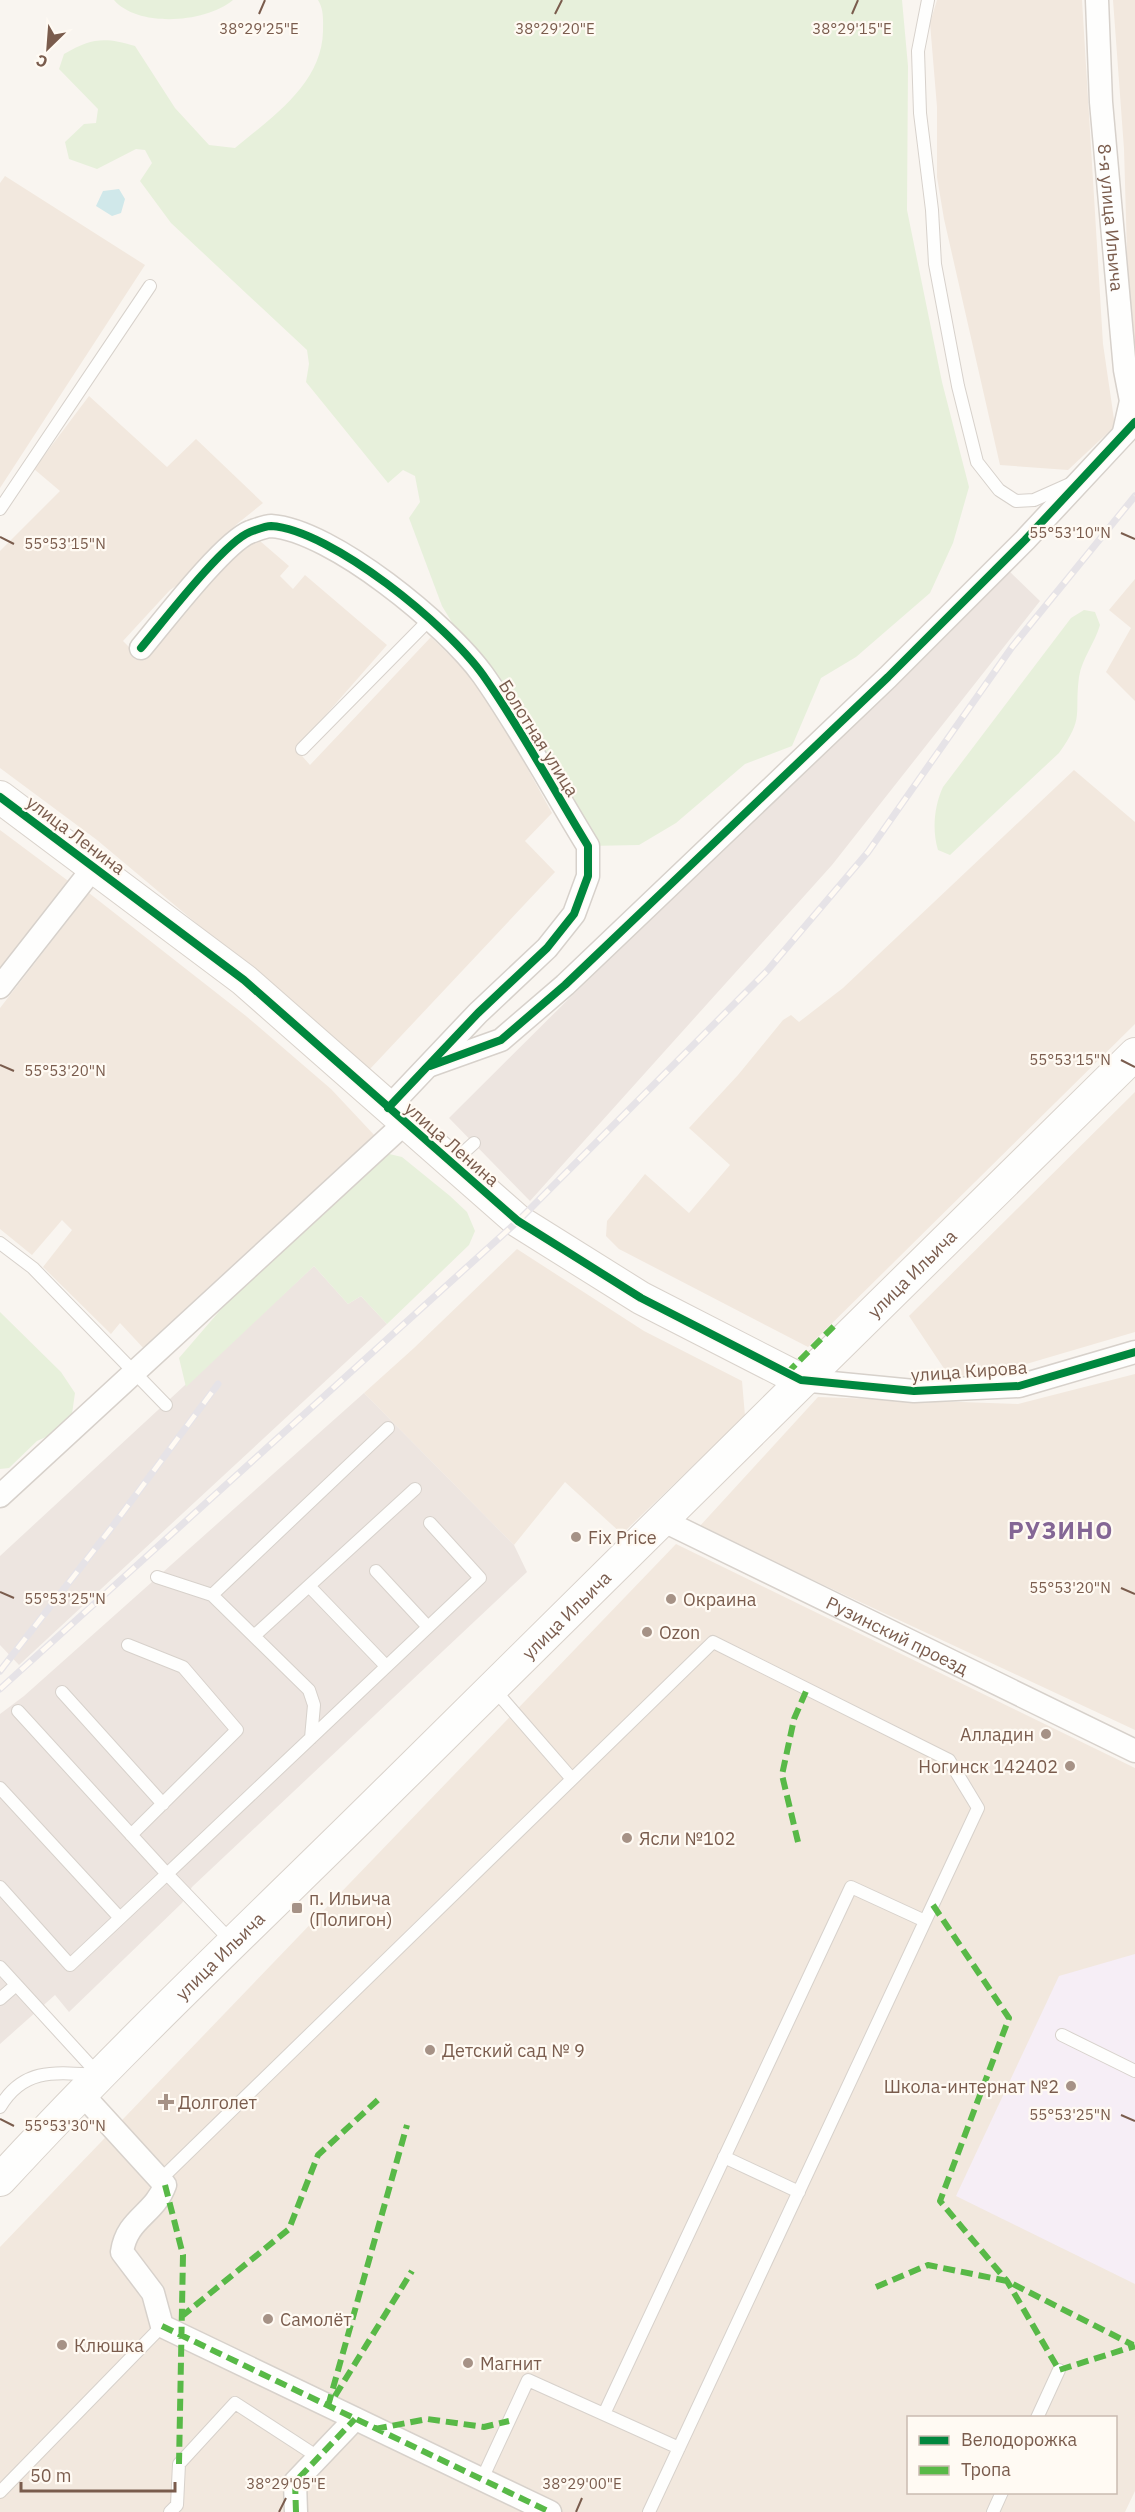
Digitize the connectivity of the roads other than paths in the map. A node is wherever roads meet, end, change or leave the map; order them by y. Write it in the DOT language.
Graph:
graph roads {
  1 [pos="928,0"];
  2 [pos="1097,0"];
  3 [pos="150,286"];
  4 [pos="1130,427"];
  5 [pos="1082,478"];
  6 [pos="0,509"];
  7 [pos="429,620"];
  8 [pos="141,648"];
  9 [pos="302,749"];
  10 [pos="0,797"];
  11 [pos="94,867"];
  12 [pos="0,987"];
  13 [pos="1135,1054"];
  14 [pos="427,1067"];
  15 [pos="397,1116"];
  16 [pos="474,1143"];
  17 [pos="451,1163"];
  18 [pos="0,1243"];
  19 [pos="1135,1352"];
  20 [pos="135,1371"];
  21 [pos="801,1380"];
  22 [pos="166,1406"];
  23 [pos="388,1428"];
  24 [pos="415,1489"];
  25 [pos="0,1496"];
  26 [pos="662,1520"];
  27 [pos="430,1523"];
  28 [pos="376,1571"];
  29 [pos="157,1577"];
  30 [pos="309,1586"];
  31 [pos="212,1595"];
  32 [pos="428,1627"];
  33 [pos="254,1636"];
  34 [pos="128,1645"];
  35 [pos="387,1666"];
  36 [pos="493,1688"];
  37 [pos="62,1692"];
  38 [pos="18,1711"];
  39 [pos="311,1738"];
  40 [pos="1135,1751"];
  41 [pos="572,1779"];
  42 [pos="0,1788"];
  43 [pos="163,1804"];
  44 [pos="131,1835"];
  45 [pos="167,1874"];
  46 [pos="0,1887"];
  47 [pos="120,1918"];
  48 [pos="925,1921"];
  49 [pos="233,1944"];
  50 [pos="0,1967"];
  51 [pos="16,1984"];
  52 [pos="0,1999"];
  53 [pos="1062,2035"];
  54 [pos="1135,2071"];
  55 [pos="90,2084"];
  56 [pos="0,2107"];
  57 [pos="724,2157"];
  58 [pos="156,2176"];
  59 [pos="0,2180"];
  60 [pos="799,2192"];
  61 [pos="162,2326"];
  62 [pos="1059,2370"];
  63 [pos="604,2414"];
  64 [pos="1038,2416"];
  65 [pos="355,2419"];
  66 [pos="679,2448"];
  67 [pos="318,2457"];
  68 [pos="482,2479"];
  69 [pos="0,2492"];
  70 [pos="1002,2494"];
  71 [pos="170,2512"];
  72 [pos="296,2512"];
  73 [pos="550,2512"];
  74 [pos="649,2512"];
  75 [pos="993,2512"];
  1 -- 5 [label="lane"];
  2 -- 4 [label="street, 8-я улица Ильича"];
  3 -- 6 [label="lane"];
  4 -- 5 [label="street"];
  5 -- 14 [label="street"];
  7 -- 8 [label="street, Болотная улица"];
  7 -- 9 [label="lane"];
  7 -- 14 [label="street, Болотная улица"];
  10 -- 11 [label="main road, улица Ленина"];
  11 -- 12 [label="street"];
  11 -- 15 [label="main road, улица Ленина"];
  13 -- 21 [label="main road, улица Ильича"];
  14 -- 15 [label="street, Болотная улица"];
  15 -- 17 [label="main road, улица Ленина"];
  15 -- 20 [label="street, Болотная улица"];
  16 -- 17 [label="lane"];
  17 -- 21 [label="main road, улица Ленина"];
  18 -- 20 [label="lane"];
  19 -- 21 [label="street, улица Кирова"];
  20 -- 22 [label="lane"];
  20 -- 25 [label="street, Болотная улица"];
  21 -- 26 [label="main road, улица Ильича"];
  23 -- 31 [label="lane"];
  24 -- 30 [label="lane"];
  26 -- 36 [label="main road, улица Ильича"];
  26 -- 40 [label="street, Рузинский проезд"];
  27 -- 32 [label="lane"];
  28 -- 32 [label="lane"];
  29 -- 31 [label="lane"];
  30 -- 33 [label="lane"];
  30 -- 35 [label="lane"];
  31 -- 33 [label="lane"];
  32 -- 35 [label="lane"];
  33 -- 39 [label="lane"];
  34 -- 43 [label="lane"];
  35 -- 39 [label="lane"];
  36 -- 41 [label="lane"];
  36 -- 49 [label="main road, улица Ильича"];
  37 -- 43 [label="lane"];
  38 -- 44 [label="lane"];
  39 -- 45 [label="lane"];
  41 -- 48 [label="lane"];
  41 -- 58 [label="lane"];
  42 -- 47 [label="lane"];
  43 -- 44 [label="lane"];
  44 -- 45 [label="lane"];
  45 -- 47 [label="lane"];
  45 -- 49 [label="lane"];
  46 -- 47 [label="lane"];
  48 -- 57 [label="lane"];
  48 -- 60 [label="lane"];
  49 -- 55 [label="main road, улица Ильича"];
  50 -- 51 [label="lane"];
  51 -- 52 [label="lane"];
  51 -- 55 [label="lane"];
  53 -- 54 [label="lane"];
  55 -- 56 [label="lane"];
  55 -- 58 [label="street"];
  55 -- 59 [label="main road, улица Ильича"];
  57 -- 60 [label="lane"];
  57 -- 63 [label="lane"];
  58 -- 61 [label="street"];
  60 -- 66 [label="lane"];
  61 -- 65 [label="street"];
  61 -- 69 [label="lane"];
  62 -- 64 [label="lane"];
  63 -- 66 [label="lane"];
  63 -- 68 [label="lane"];
  65 -- 67 [label="street"];
  65 -- 68 [label="street"];
  66 -- 74 [label="lane"];
  67 -- 71 [label="lane"];
  67 -- 72 [label="street"];
  68 -- 73 [label="street"];
  70 -- 75 [label="lane"];
}
